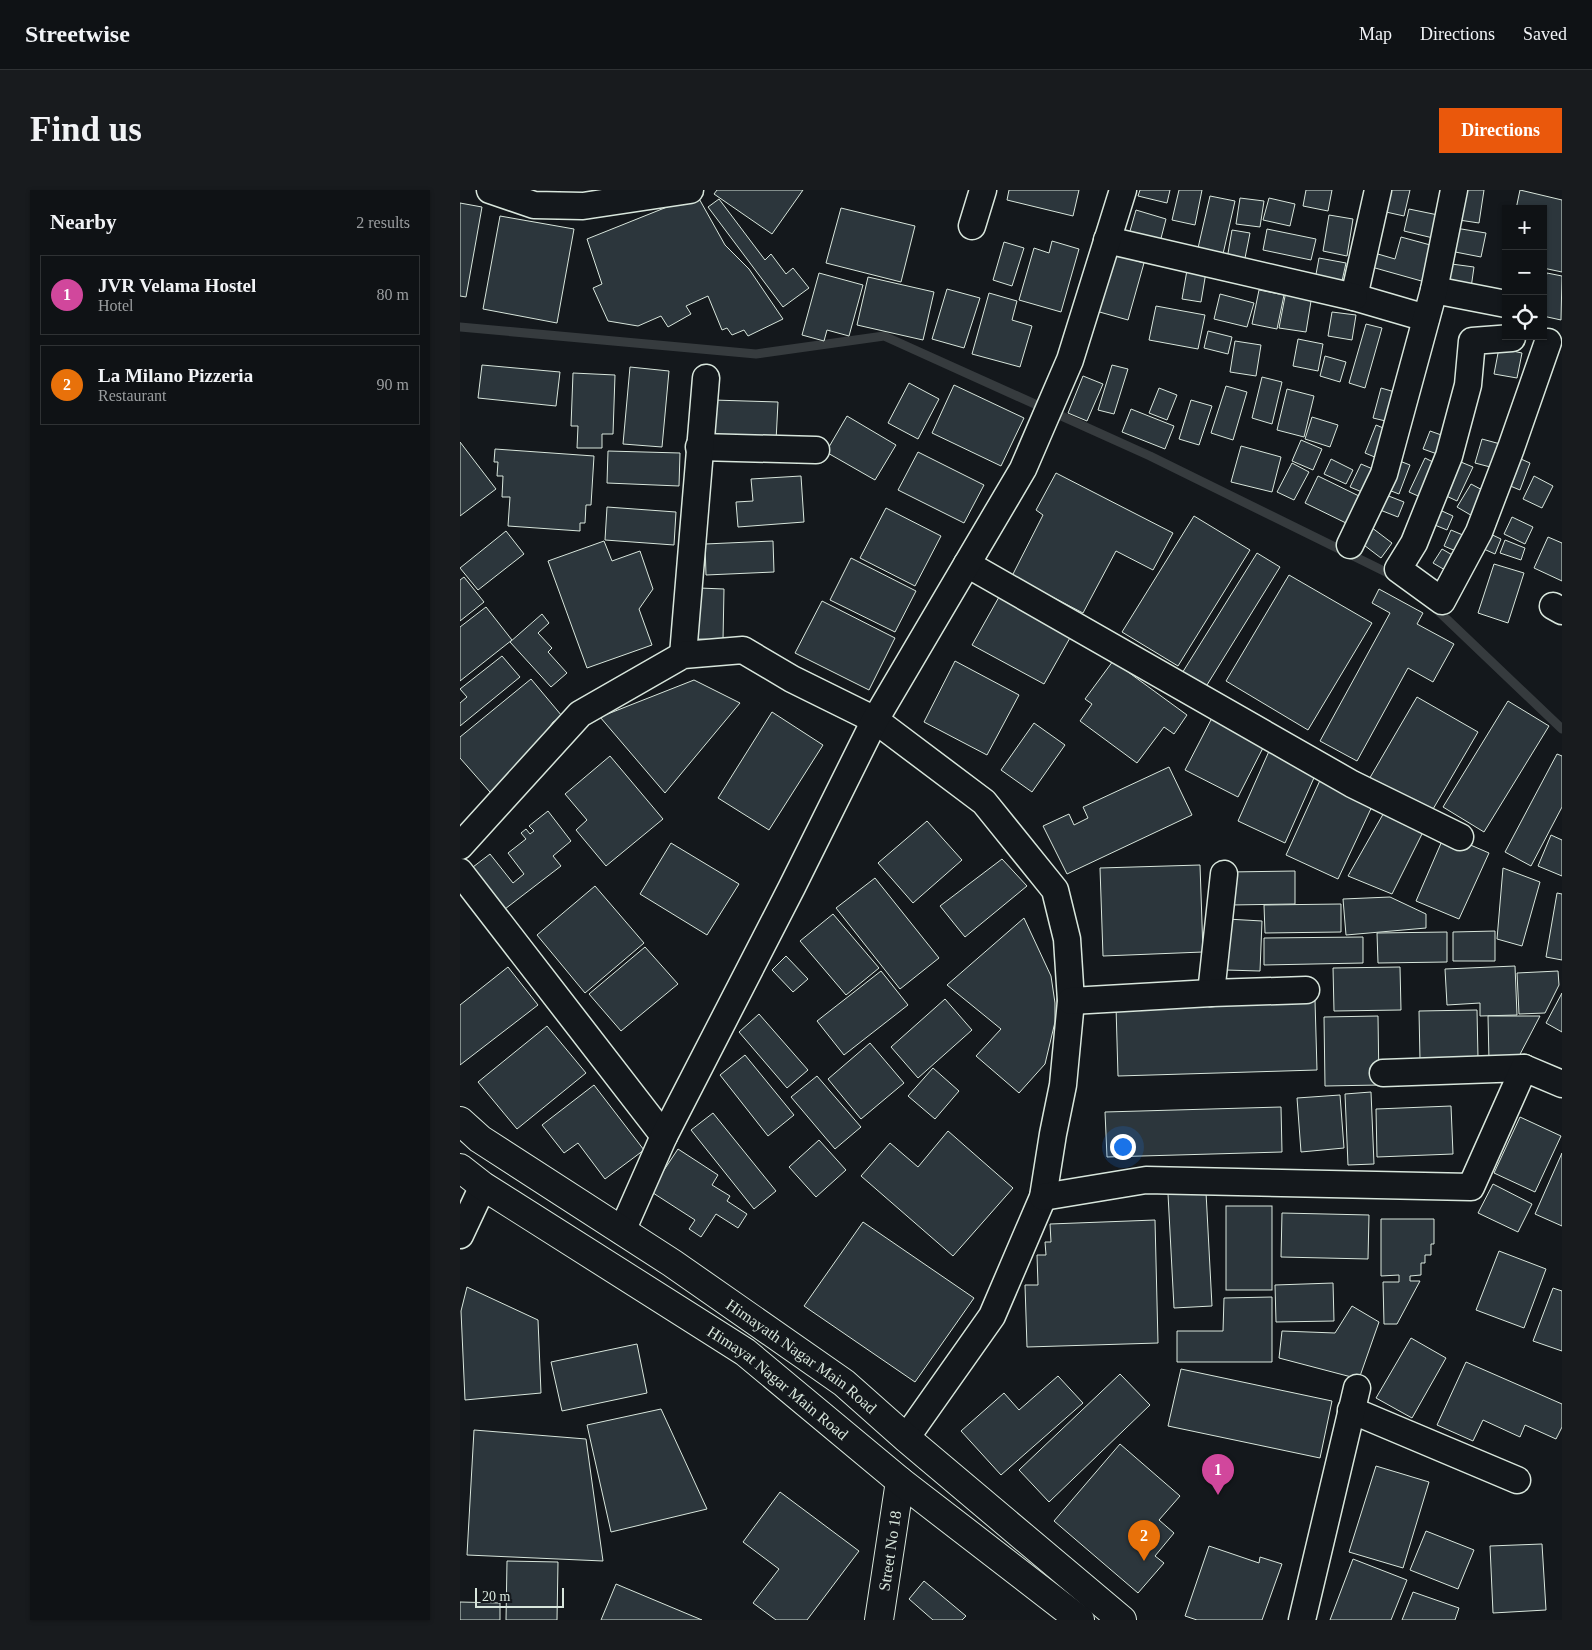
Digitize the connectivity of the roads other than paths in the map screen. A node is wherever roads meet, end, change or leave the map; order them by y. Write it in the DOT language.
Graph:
graph roads {
  1 [pos="490,190"];
  2 [pos="690,190"];
  3 [pos="983,190"];
  4 [pos="1123,190"];
  5 [pos="1378,190"];
  6 [pos="1454,190"];
  7 [pos="972,226"];
  8 [pos="1108,240"];
  9 [pos="1434,290"];
  10 [pos="1354,297"];
  11 [pos="1502,303"];
  12 [pos="1426,318"];
  13 [pos="1502,338"];
  14 [pos="1528,340"];
  15 [pos="1555,345"];
  16 [pos="706,378"];
  17 [pos="699,447"];
  18 [pos="816,450"];
  19 [pos="1350,545"];
  20 [pos="967,564"];
  21 [pos="684,655"];
  22 [pos="875,720"];
  23 [pos="1460,837"];
  24 [pos="460,846"];
  25 [pos="460,872"];
  26 [pos="1224,874"];
  27 [pos="1306,990"];
  28 [pos="1211,993"];
  29 [pos="1071,1001"];
  30 [pos="1524,1068"];
  31 [pos="1383,1073"];
  32 [pos="1562,1084"];
  33 [pos="460,1121"];
  34 [pos="664,1136"];
  35 [pos="460,1168"];
  36 [pos="483,1186"];
  37 [pos="1043,1197"];
  38 [pos="622,1231"];
  39 [pos="460,1235"];
  40 [pos="906,1438"];
  41 [pos="1517,1480"];
  42 [pos="900,1481"];
  43 [pos="879,1620"];
  44 [pos="1080,1620"];
  45 [pos="1122,1620"];
  46 [pos="1302,1620"];
  1 -- 2 [label="street"];
  3 -- 7 [label="street"];
  4 -- 8 [label="street"];
  5 -- 10 [label="street"];
  6 -- 9 [label="street"];
  8 -- 10 [label="street"];
  8 -- 20 [label="street"];
  9 -- 11 [label="street"];
  9 -- 12 [label="street"];
  10 -- 12 [label="street"];
  12 -- 19 [label="street"];
  13 -- 15 [label="street"];
  14 -- 15 [label="street"];
  16 -- 17 [label="street"];
  17 -- 18 [label="street"];
  17 -- 21 [label="street"];
  20 -- 22 [label="street"];
  20 -- 23 [label="street"];
  21 -- 22 [label="street"];
  21 -- 24 [label="street"];
  22 -- 29 [label="street"];
  22 -- 34 [label="street"];
  25 -- 34 [label="street"];
  26 -- 28 [label="street"];
  27 -- 28 [label="street"];
  28 -- 29 [label="street"];
  29 -- 37 [label="street"];
  30 -- 31 [label="street"];
  30 -- 32 [label="street"];
  30 -- 37 [label="street"];
  33 -- 38 [label="main road, Himayath Nagar Main Road"];
  34 -- 38 [label="street"];
  35 -- 36 [label="main road, Himayat Nagar Main Road"];
  36 -- 39 [label="street"];
  36 -- 42 [label="main road, Himayat Nagar Main Road"];
  37 -- 40 [label="street"];
  38 -- 40 [label="main road, Himayath Nagar Main Road"];
  40 -- 45 [label="main road, Himayath Nagar Main Road"];
  41 -- 46 [label="street"];
  42 -- 43 [label="main road, Street No 18"];
  42 -- 44 [label="main road, Himayat Nagar Main Road"];
}
